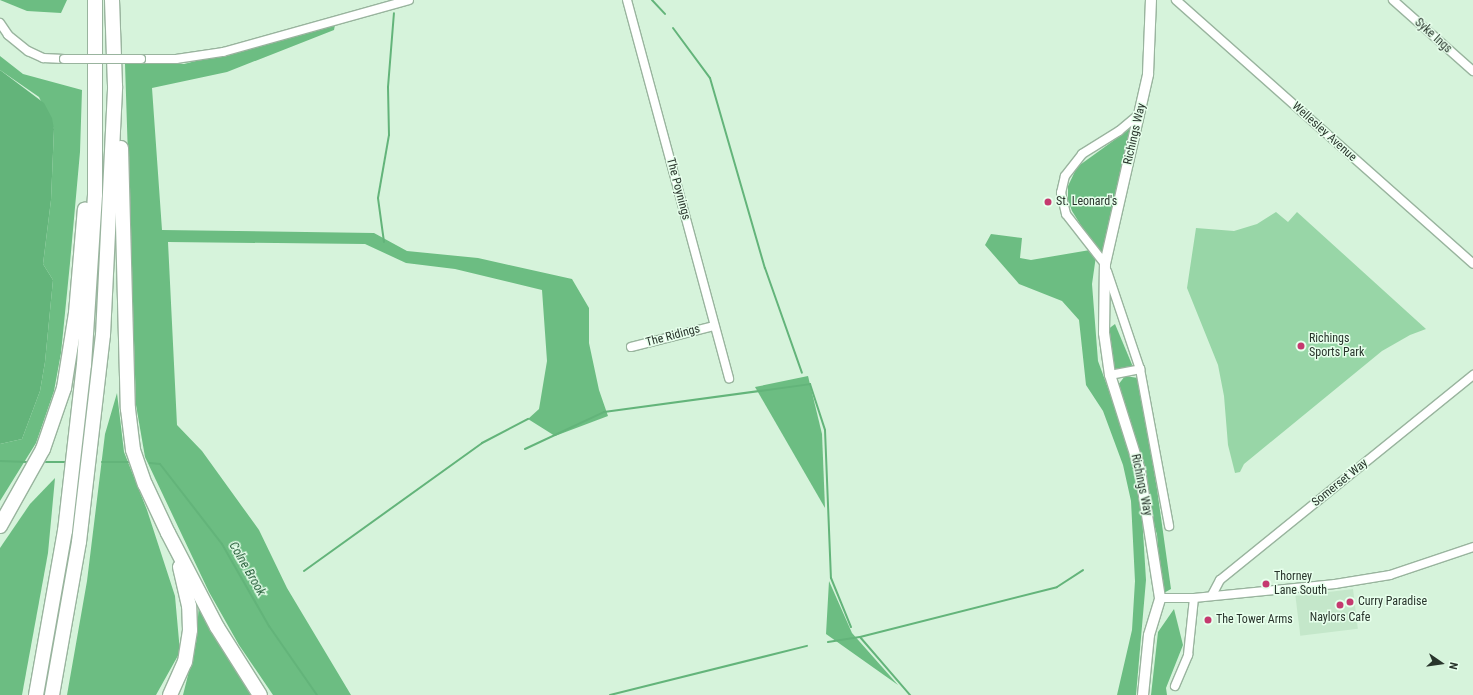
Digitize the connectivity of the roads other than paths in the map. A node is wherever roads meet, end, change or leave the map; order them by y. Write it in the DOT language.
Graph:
graph roads {
  1 [pos="95,0"];
  2 [pos="112,0"];
  3 [pos="409,0"];
  4 [pos="627,0"];
  5 [pos="1151,0"];
  6 [pos="1176,0"];
  7 [pos="1393,0"];
  8 [pos="0,23"];
  9 [pos="1473,71"];
  10 [pos="115,86"];
  11 [pos="96,88"];
  12 [pos="1139,114"];
  13 [pos="1473,264"];
  14 [pos="1105,265"];
  15 [pos="714,326"];
  16 [pos="631,347"];
  17 [pos="1140,368"];
  18 [pos="1473,374"];
  19 [pos="1110,375"];
  20 [pos="729,379"];
  21 [pos="21,490"];
  22 [pos="0,513"];
  23 [pos="0,526"];
  24 [pos="1169,526"];
  25 [pos="168,533"];
  26 [pos="1473,547"];
  27 [pos="1212,595"];
  28 [pos="1160,598"];
  29 [pos="1194,598"];
  30 [pos="1175,686"];
  31 [pos="36,695"];
  32 [pos="52,695"];
  33 [pos="170,695"];
  34 [pos="260,695"];
  35 [pos="1144,695"];
  1 -- 11 [label="highway"];
  2 -- 10 [label="highway"];
  3 -- 8 [label="street, bridge"];
  4 -- 15 [label="street, The Poynings"];
  5 -- 12 [label="street, Richings Way"];
  6 -- 13 [label="street, Wellesley Avenue"];
  7 -- 9 [label="street, Syke Ings"];
  10 -- 25 [label="highway"];
  10 -- 32 [label="highway"];
  11 -- 21 [label="highway"];
  11 -- 31 [label="highway"];
  12 -- 14 [label="street, Richings Way"];
  12 -- 14 [label="street"];
  14 -- 17 [label="street, Richings Way"];
  14 -- 19 [label="street, Richings Way"];
  15 -- 16 [label="street, The Ridings"];
  15 -- 20 [label="street, The Poynings"];
  17 -- 19 [label="street"];
  17 -- 24 [label="street, Richings Way"];
  18 -- 27 [label="street, Somerset Way"];
  19 -- 28 [label="street, Richings Way"];
  21 -- 22 [label="highway"];
  21 -- 23 [label="highway"];
  25 -- 33 [label="highway"];
  25 -- 34 [label="highway"];
  26 -- 27 [label="street"];
  27 -- 29 [label="street"];
  28 -- 29 [label="street"];
  28 -- 35 [label="street"];
  29 -- 30 [label="street"];
}
